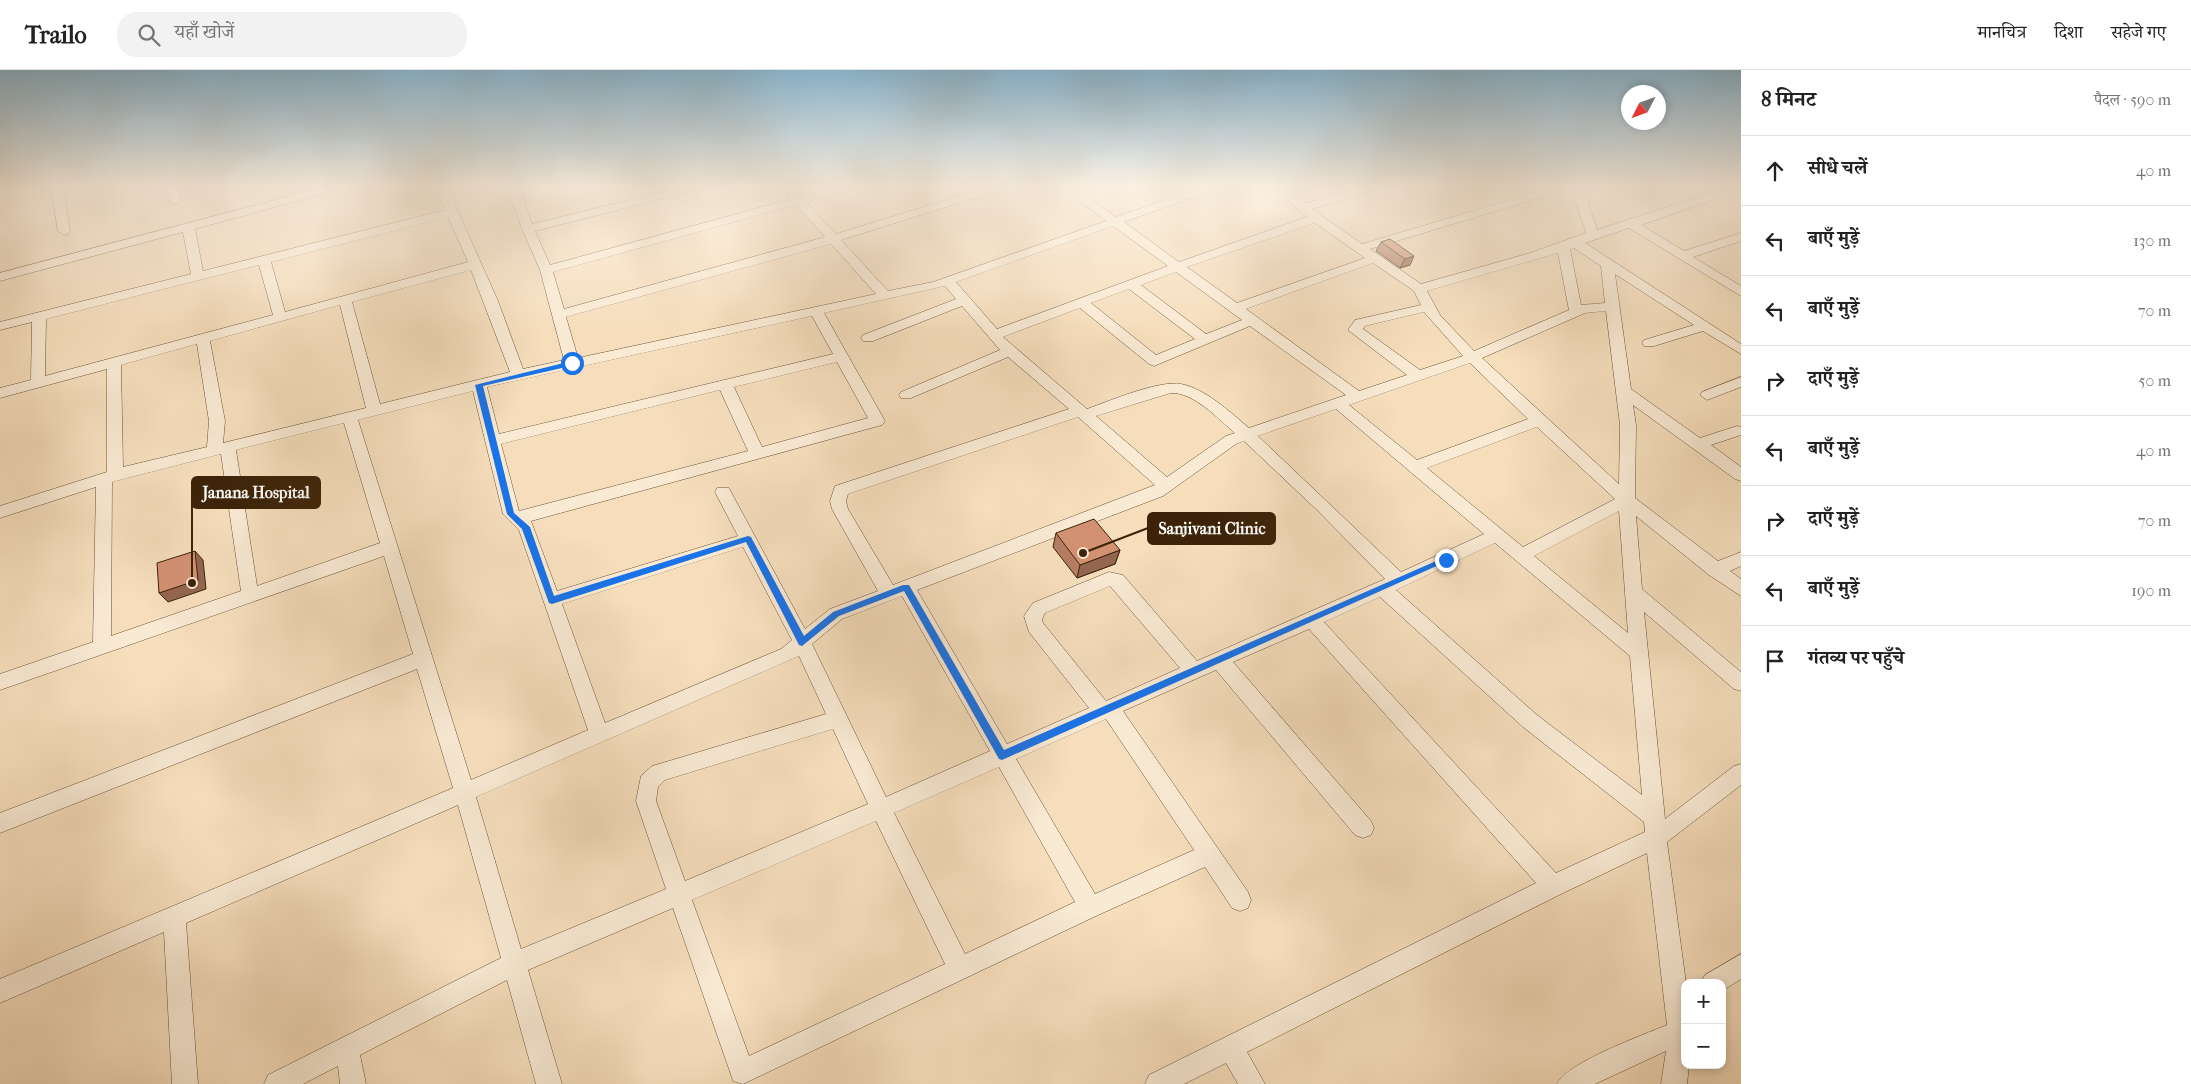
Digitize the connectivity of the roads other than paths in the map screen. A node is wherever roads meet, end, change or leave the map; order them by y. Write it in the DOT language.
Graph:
graph roads {
  1 [pos="154,234"];
  2 [pos="190,234"];
  3 [pos="365,234"];
  4 [pos="461,234"];
  5 [pos="530,234"];
  6 [pos="679,234"];
  7 [pos="829,234"];
  8 [pos="848,234"];
  9 [pos="1079,234"];
  10 [pos="1135,234"];
  11 [pos="1269,234"];
  12 [pos="1340,234"];
  13 [pos="1406,234"];
  14 [pos="1577,234"];
  15 [pos="1600,234"];
  16 [pos="1647,234"];
  17 [pos="1741,238"];
  18 [pos="833,239"];
  19 [pos="1577,242"];
  20 [pos="1360,248"];
  21 [pos="1682,256"];
  22 [pos="1376,258"];
  23 [pos="264,260"];
  24 [pos="473,264"];
  25 [pos="1607,264"];
  26 [pos="1179,266"];
  27 [pos="546,270"];
  28 [pos="0,277"];
  29 [pos="198,277"];
  30 [pos="948,281"];
  31 [pos="1131,284"];
  32 [pos="1419,289"];
  33 [pos="1741,292"];
  34 [pos="885,296"];
  35 [pos="345,299"];
  36 [pos="964,300"];
  37 [pos="1081,302"];
  38 [pos="1428,306"];
  39 [pos="1612,307"];
  40 [pos="1237,308"];
  41 [pos="816,311"];
  42 [pos="1576,312"];
  43 [pos="560,314"];
  44 [pos="39,316"];
  45 [pos="280,317"];
  46 [pos="1253,320"];
  47 [pos="0,326"];
  48 [pos="1704,326"];
  49 [pos="994,335"];
  50 [pos="203,338"];
  51 [pos="868,338"];
  52 [pos="1206,340"];
  53 [pos="1649,343"];
  54 [pos="1741,350"];
  55 [pos="1010,351"];
  56 [pos="841,356"];
  57 [pos="1473,357"];
  58 [pos="114,363"];
  59 [pos="572,363"];
  60 [pos="518,375"];
  61 [pos="1418,376"];
  62 [pos="38,382"];
  63 [pos="1741,382"];
  64 [pos="725,384"];
  65 [pos="479,385"];
  66 [pos="1624,391"];
  67 [pos="0,393"];
  68 [pos="1707,394"];
  69 [pos="906,395"];
  70 [pos="1358,397"];
  71 [pos="1339,404"];
  72 [pos="374,411"];
  73 [pos="1082,413"];
  74 [pos="350,417"];
  75 [pos="1540,421"];
  76 [pos="1737,431"];
  77 [pos="1247,435"];
  78 [pos="493,441"];
  79 [pos="1698,444"];
  80 [pos="221,449"];
  81 [pos="757,454"];
  82 [pos="1414,467"];
  83 [pos="1741,475"];
  84 [pos="110,477"];
  85 [pos="1166,485"];
  86 [pos="723,492"];
  87 [pos="1628,500"];
  88 [pos="0,512"];
  89 [pos="517,519"];
  90 [pos="1496,535"];
  91 [pos="748,539"];
  92 [pos="389,547"];
  93 [pos="1520,556"];
  94 [pos="1741,559"];
  95 [pos="1715,570"];
  96 [pos="1390,584"];
  97 [pos="1741,590"];
  98 [pos="897,591"];
  99 [pos="1633,592"];
  100 [pos="250,595"];
  101 [pos="552,600"];
  102 [pos="1311,620"];
  103 [pos="802,642"];
  104 [pos="102,646"];
  105 [pos="1639,653"];
  106 [pos="424,658"];
  107 [pos="1219,660"];
  108 [pos="1194,671"];
  109 [pos="0,682"];
  110 [pos="1741,683"];
  111 [pos="1107,710"];
  112 [pos="838,719"];
  113 [pos="599,734"];
  114 [pos="1002,756"];
  115 [pos="1741,773"];
  116 [pos="464,791"];
  117 [pos="881,809"];
  118 [pos="0,824"];
  119 [pos="1655,827"];
  120 [pos="1363,828"];
  121 [pos="1209,854"];
  122 [pos="1553,886"];
  123 [pos="680,894"];
  124 [pos="1240,900"];
  125 [pos="1090,907"];
  126 [pos="174,916"];
  127 [pos="514,964"];
  128 [pos="1741,966"];
  129 [pos="960,969"];
  130 [pos="1720,979"];
  131 [pos="0,991"];
  132 [pos="1680,1002"];
  133 [pos="1680,1032"];
  134 [pos="347,1048"];
  135 [pos="1231,1048"];
  136 [pos="744,1078"];
  137 [pos="185,1084"];
  138 [pos="277,1084"];
  139 [pos="353,1084"];
  140 [pos="549,1084"];
  141 [pos="1158,1084"];
  142 [pos="1252,1084"];
  143 [pos="1570,1084"];
  144 [pos="1674,1084"];
  1 -- 28 [label="street"];
  2 -- 29 [label="street"];
  3 -- 23 [label="street"];
  4 -- 24 [label="street"];
  5 -- 27 [label="street"];
  6 -- 27 [label="street"];
  7 -- 18 [label="street"];
  8 -- 18 [label="street"];
  9 -- 30 [label="street"];
  10 -- 26 [label="street"];
  11 -- 26 [label="street"];
  12 -- 20 [label="street"];
  13 -- 20 [label="street"];
  14 -- 19 [label="street"];
  15 -- 19 [label="street"];
  16 -- 21 [label="street"];
  17 -- 21 [label="street"];
  18 -- 34 [label="street"];
  18 -- 43 [label="street"];
  19 -- 25 [label="street"];
  19 -- 32 [label="street"];
  19 -- 42 [label="street"];
  20 -- 22 [label="street"];
  21 -- 33 [label="street"];
  22 -- 32 [label="street"];
  22 -- 40 [label="street"];
  23 -- 29 [label="street"];
  23 -- 45 [label="street"];
  24 -- 35 [label="street"];
  24 -- 60 [label="street"];
  25 -- 39 [label="street"];
  25 -- 48 [label="street"];
  26 -- 31 [label="street"];
  26 -- 40 [label="street"];
  27 -- 43 [label="street"];
  29 -- 44 [label="street"];
  30 -- 34 [label="street"];
  30 -- 36 [label="street"];
  31 -- 37 [label="street"];
  31 -- 52 [label="street"];
  32 -- 38 [label="street"];
  34 -- 41 [label="street"];
  35 -- 45 [label="street"];
  35 -- 72 [label="street"];
  36 -- 49 [label="street"];
  36 -- 51 [label="street"];
  37 -- 49 [label="street"];
  37 -- 52 [label="street"];
  38 -- 57 [label="street"];
  38 -- 61 [label="street"];
  39 -- 42 [label="street"];
  39 -- 66 [label="street"];
  40 -- 46 [label="street"];
  41 -- 56 [label="street"];
  41 -- 59 [label="street"];
  42 -- 57 [label="street"];
  43 -- 59 [label="street"];
  44 -- 47 [label="street"];
  44 -- 62 [label="street"];
  45 -- 50 [label="street"];
  46 -- 52 [label="street"];
  46 -- 70 [label="street"];
  48 -- 53 [label="street"];
  48 -- 54 [label="street"];
  49 -- 55 [label="street"];
  50 -- 58 [label="street"];
  50 -- 80 [label="street"];
  55 -- 69 [label="street"];
  55 -- 73 [label="street"];
  56 -- 64 [label="street"];
  56 -- 81 [label="street"];
  57 -- 61 [label="street"];
  57 -- 75 [label="street"];
  58 -- 62 [label="street"];
  58 -- 84 [label="street"];
  59 -- 60 [label="street"];
  60 -- 65 [label="street"];
  61 -- 70 [label="street"];
  62 -- 67 [label="street"];
  63 -- 68 [label="street"];
  64 -- 78 [label="street"];
  64 -- 81 [label="street"];
  65 -- 72 [label="street"];
  65 -- 78 [label="street"];
  66 -- 79 [label="street"];
  66 -- 87 [label="street"];
  70 -- 71 [label="street"];
  71 -- 77 [label="street"];
  71 -- 82 [label="street"];
  72 -- 74 [label="street"];
  73 -- 77 [label="street"];
  73 -- 85 [label="street"];
  73 -- 98 [label="street"];
  74 -- 80 [label="street"];
  74 -- 92 [label="street"];
  75 -- 82 [label="street"];
  75 -- 87 [label="street"];
  76 -- 79 [label="street"];
  77 -- 85 [label="street"];
  77 -- 96 [label="street"];
  78 -- 89 [label="street"];
  79 -- 83 [label="street"];
  80 -- 84 [label="street"];
  80 -- 100 [label="street"];
  81 -- 89 [label="street"];
  82 -- 90 [label="street"];
  84 -- 88 [label="street"];
  84 -- 104 [label="street"];
  85 -- 98 [label="street"];
  86 -- 91 [label="street"];
  87 -- 93 [label="street"];
  87 -- 95 [label="street"];
  87 -- 99 [label="street"];
  89 -- 101 [label="street"];
  90 -- 93 [label="street"];
  90 -- 96 [label="street"];
  91 -- 101 [label="street"];
  91 -- 103 [label="street"];
  92 -- 100 [label="street"];
  92 -- 106 [label="street"];
  93 -- 105 [label="street"];
  94 -- 95 [label="street"];
  95 -- 97 [label="street"];
  96 -- 102 [label="street"];
  96 -- 119 [label="street"];
  98 -- 103 [label="street"];
  98 -- 114 [label="street"];
  99 -- 105 [label="street"];
  99 -- 110 [label="street"];
  100 -- 104 [label="street"];
  101 -- 113 [label="street"];
  102 -- 107 [label="street"];
  102 -- 122 [label="street"];
  103 -- 112 [label="street"];
  103 -- 113 [label="street"];
  104 -- 109 [label="street"];
  105 -- 119 [label="street"];
  106 -- 116 [label="street"];
  106 -- 118 [label="street"];
  107 -- 108 [label="street"];
  107 -- 120 [label="street"];
  108 -- 111 [label="street"];
  108 -- 111 [label="street"];
  111 -- 114 [label="street"];
  111 -- 121 [label="street"];
  112 -- 117 [label="street"];
  112 -- 123 [label="street"];
  113 -- 116 [label="street"];
  114 -- 117 [label="street"];
  114 -- 125 [label="street"];
  115 -- 119 [label="street"];
  116 -- 126 [label="street"];
  116 -- 127 [label="street"];
  117 -- 123 [label="street"];
  117 -- 129 [label="street"];
  119 -- 122 [label="street"];
  119 -- 132 [label="street"];
  121 -- 124 [label="street"];
  121 -- 125 [label="street"];
  122 -- 135 [label="street"];
  123 -- 127 [label="street"];
  123 -- 136 [label="street"];
  125 -- 129 [label="street"];
  126 -- 131 [label="street"];
  126 -- 137 [label="street"];
  127 -- 134 [label="street"];
  127 -- 140 [label="street"];
  128 -- 130 [label="street"];
  129 -- 136 [label="street"];
  132 -- 133 [label="street"];
  133 -- 143 [label="street"];
  133 -- 144 [label="street"];
  134 -- 138 [label="street"];
  134 -- 139 [label="street"];
  135 -- 141 [label="street"];
  135 -- 142 [label="street"];
}
